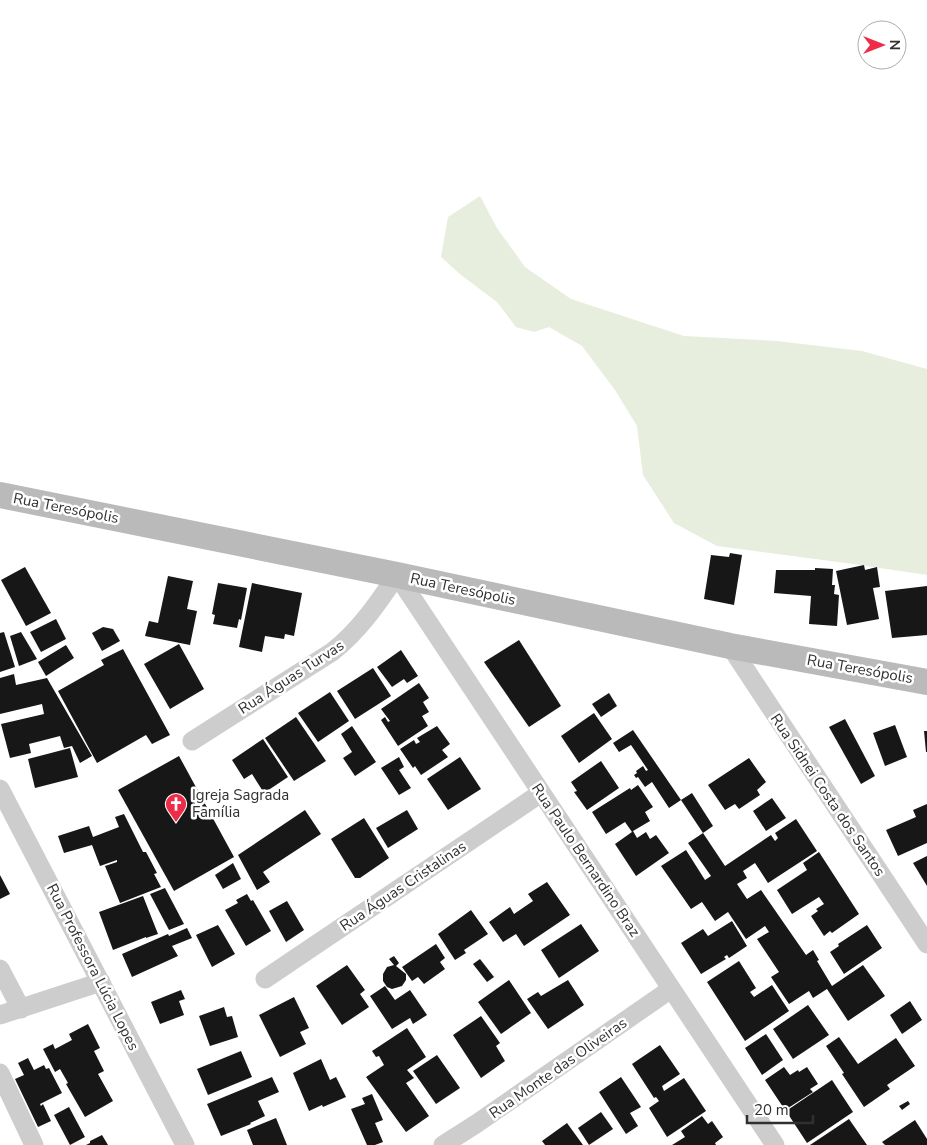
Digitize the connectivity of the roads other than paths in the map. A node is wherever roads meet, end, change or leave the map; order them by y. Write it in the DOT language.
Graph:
graph roads {
  1 [pos="0,495"];
  2 [pos="397,575"];
  3 [pos="730,646"];
  4 [pos="927,682"];
  5 [pos="192,742"];
  6 [pos="0,789"];
  7 [pos="541,793"];
  8 [pos="927,944"];
  9 [pos="0,969"];
  10 [pos="265,979"];
  11 [pos="101,982"];
  12 [pos="671,989"];
  13 [pos="21,1009"];
  14 [pos="0,1015"];
  15 [pos="0,1073"];
  16 [pos="34,1145"];
  17 [pos="185,1145"];
  18 [pos="443,1145"];
  19 [pos="775,1145"];
  1 -- 2 [label="street, Rua Teresópolis"];
  2 -- 3 [label="street, Rua Teresópolis"];
  2 -- 5 [label="street, Rua Águas Turvas"];
  2 -- 7 [label="street, Rua Paulo Bernardino Braz"];
  3 -- 4 [label="street, Rua Teresópolis"];
  3 -- 8 [label="street, Rua Sidnei Costa dos Santos"];
  6 -- 11 [label="street, Rua Professora Lúcia Lopes"];
  7 -- 10 [label="street, Rua Águas Cristalinas"];
  7 -- 12 [label="street, Rua Paulo Bernardino Braz"];
  9 -- 13 [label="street"];
  11 -- 13 [label="street"];
  11 -- 17 [label="street, Rua Professora Lúcia Lopes"];
  12 -- 18 [label="street, Rua Monte das Oliveiras"];
  12 -- 19 [label="street, Rua Paulo Bernardino Braz"];
  13 -- 14 [label="street"];
  15 -- 16 [label="street"];
}
